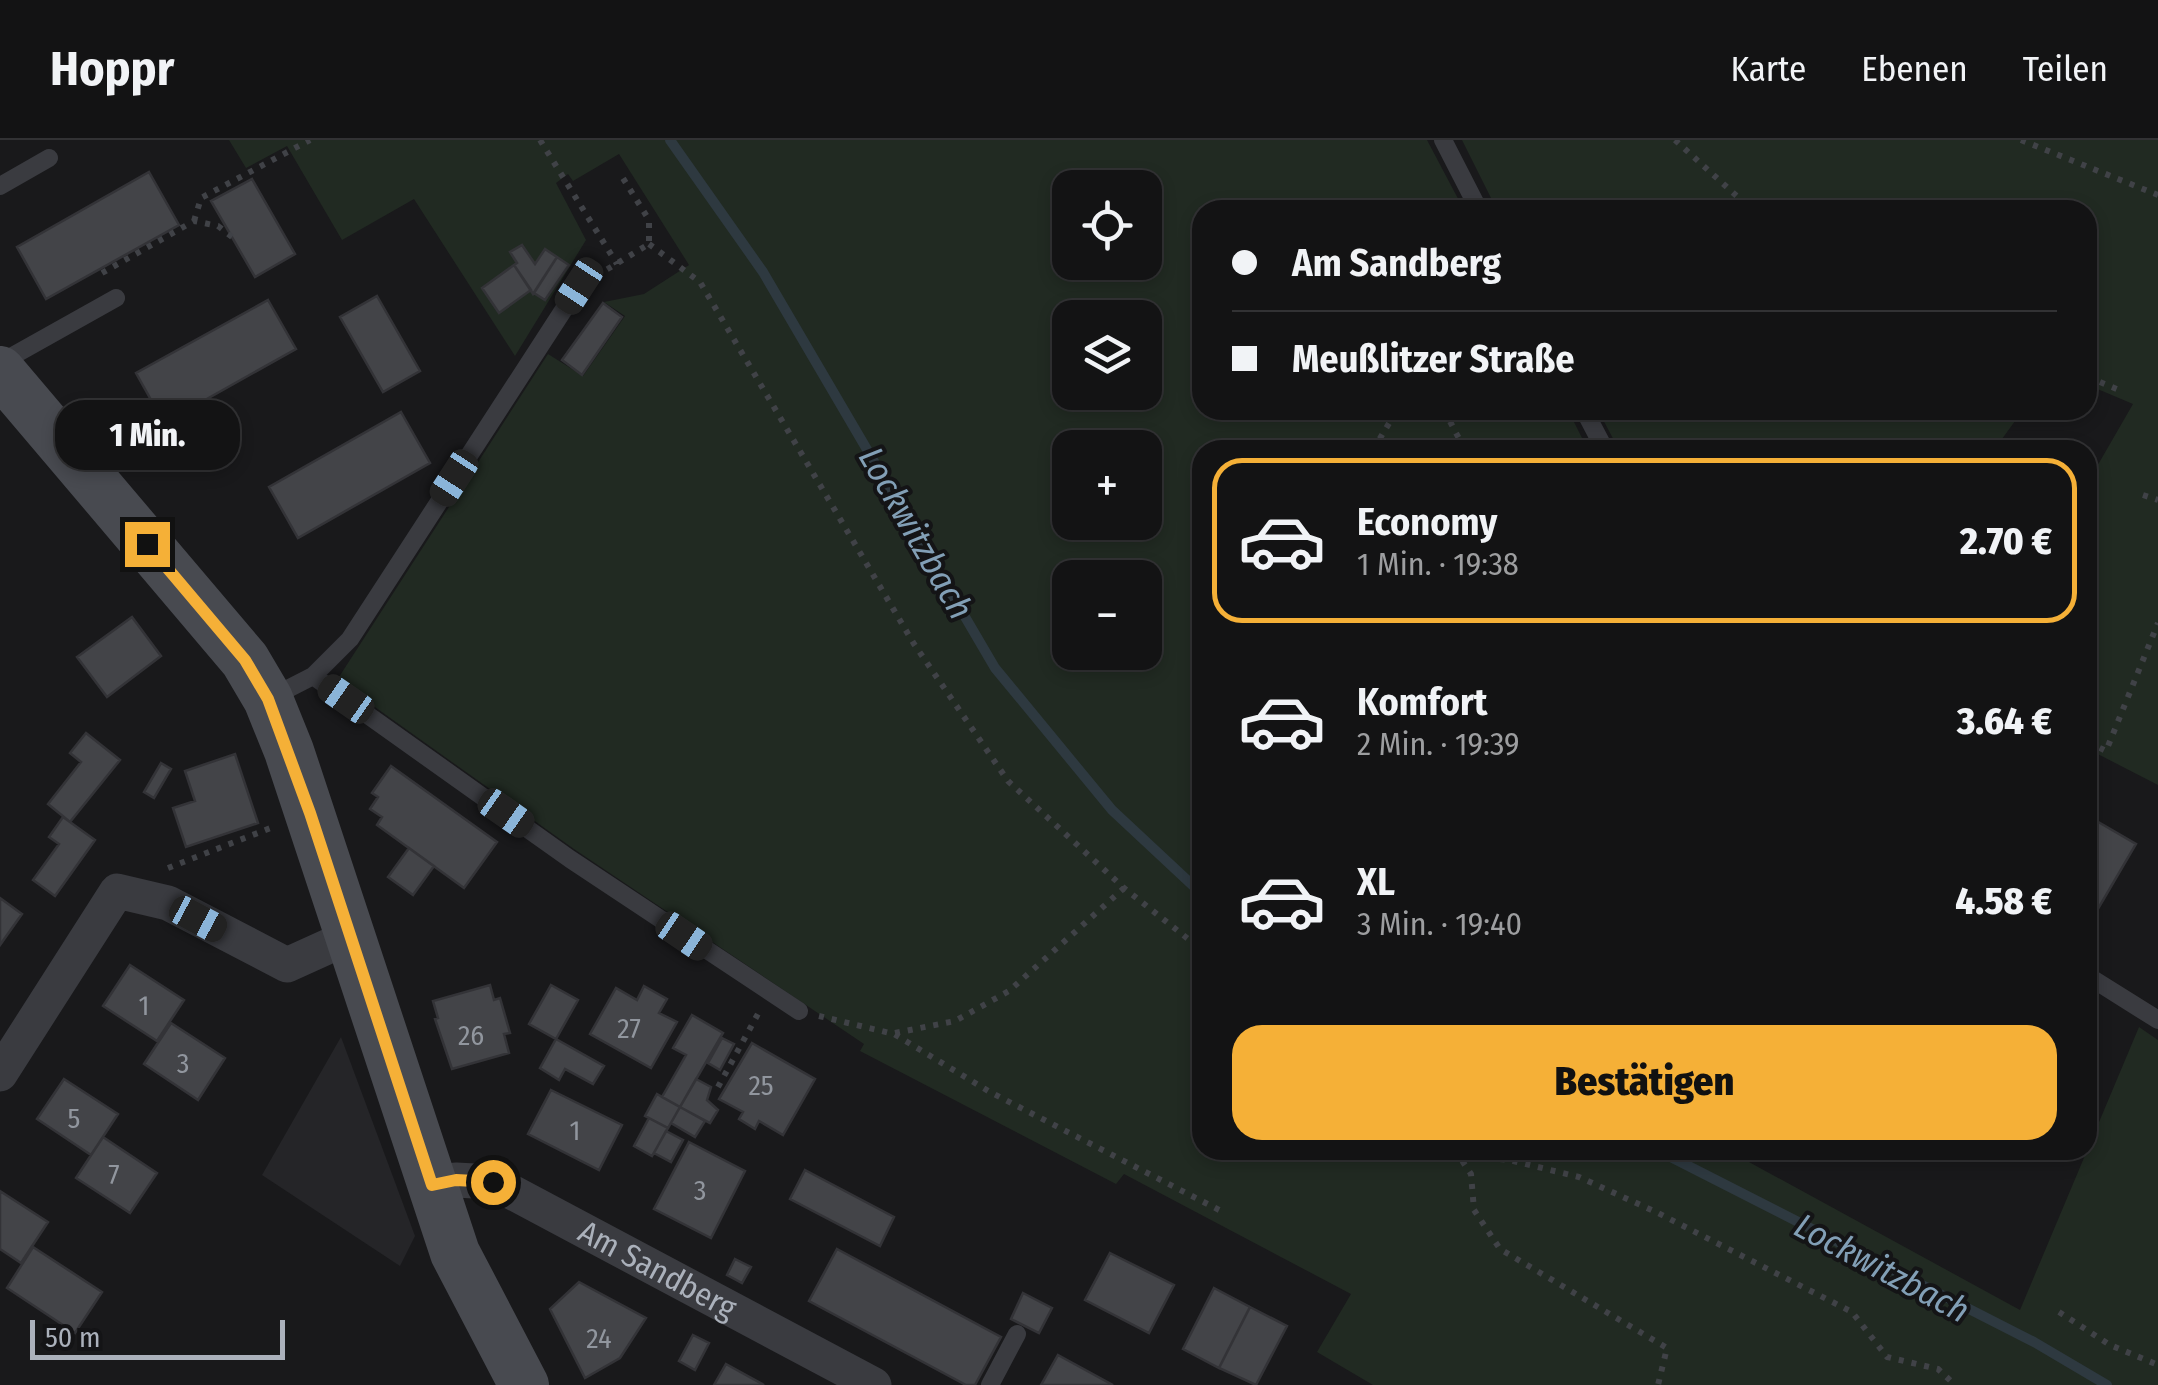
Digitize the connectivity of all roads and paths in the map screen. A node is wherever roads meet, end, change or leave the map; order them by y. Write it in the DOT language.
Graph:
graph roads {
  1 [pos="310,140"];
  2 [pos="540,140"];
  3 [pos="1443,140"];
  4 [pos="1676,140"];
  5 [pos="2021,140"];
  6 [pos="50,158"];
  7 [pos="622,174"];
  8 [pos="0,186"];
  9 [pos="2158,196"];
  10 [pos="1474,200"];
  11 [pos="1741,200"];
  12 [pos="194,221"];
  13 [pos="232,237"];
  14 [pos="649,244"];
  15 [pos="85,283"];
  16 [pos="579,286"];
  17 [pos="116,298"];
  18 [pos="0,363"];
  19 [pos="0,371"];
  20 [pos="2097,381"];
  21 [pos="2119,390"];
  22 [pos="2143,494"];
  23 [pos="2158,500"];
  24 [pos="2158,623"];
  25 [pos="314,676"];
  26 [pos="268,699"];
  27 [pos="2097,746"];
  28 [pos="310,813"];
  29 [pos="1124,888"];
  30 [pos="117,891"];
  31 [pos="350,936"];
  32 [pos="1192,942"];
  33 [pos="2097,982"];
  34 [pos="769,993"];
  35 [pos="799,1011"];
  36 [pos="2158,1020"];
  37 [pos="894,1034"];
  38 [pos="0,1074"];
  39 [pos="718,1086"];
  40 [pos="1463,1160"];
  41 [pos="1508,1160"];
  42 [pos="432,1185"];
  43 [pos="1225,1213"];
  44 [pos="2059,1312"];
  45 [pos="1017,1334"];
  46 [pos="2158,1364"];
  47 [pos="524,1385"];
  48 [pos="874,1385"];
  49 [pos="990,1385"];
  50 [pos="1658,1385"];
  51 [pos="1955,1385"];
  1 -- 12 [label="path"];
  2 -- 14 [label="path"];
  3 -- 10 [label="lane"];
  4 -- 11 [label="path"];
  5 -- 9 [label="path"];
  6 -- 8 [label="lane"];
  7 -- 14 [label="path"];
  12 -- 13 [label="path"];
  12 -- 15 [label="path"];
  14 -- 29 [label="path"];
  16 -- 25 [label="lane"];
  17 -- 18 [label="lane"];
  19 -- 26 [label="street"];
  20 -- 21 [label="path"];
  22 -- 23 [label="path"];
  24 -- 27 [label="path"];
  25 -- 26 [label="lane"];
  25 -- 34 [label="lane"];
  26 -- 28 [label="street"];
  28 -- 30 [label="path"];
  28 -- 31 [label="street"];
  29 -- 32 [label="path"];
  29 -- 37 [label="path"];
  30 -- 31 [label="street"];
  30 -- 38 [label="street"];
  31 -- 42 [label="street"];
  33 -- 36 [label="lane"];
  34 -- 35 [label="lane"];
  34 -- 39 [label="path"];
  35 -- 37 [label="path"];
  37 -- 43 [label="path"];
  40 -- 50 [label="path"];
  41 -- 51 [label="path"];
  42 -- 47 [label="street"];
  42 -- 48 [label="street, Am Sandberg"];
  44 -- 46 [label="path"];
  45 -- 49 [label="lane"];
}
